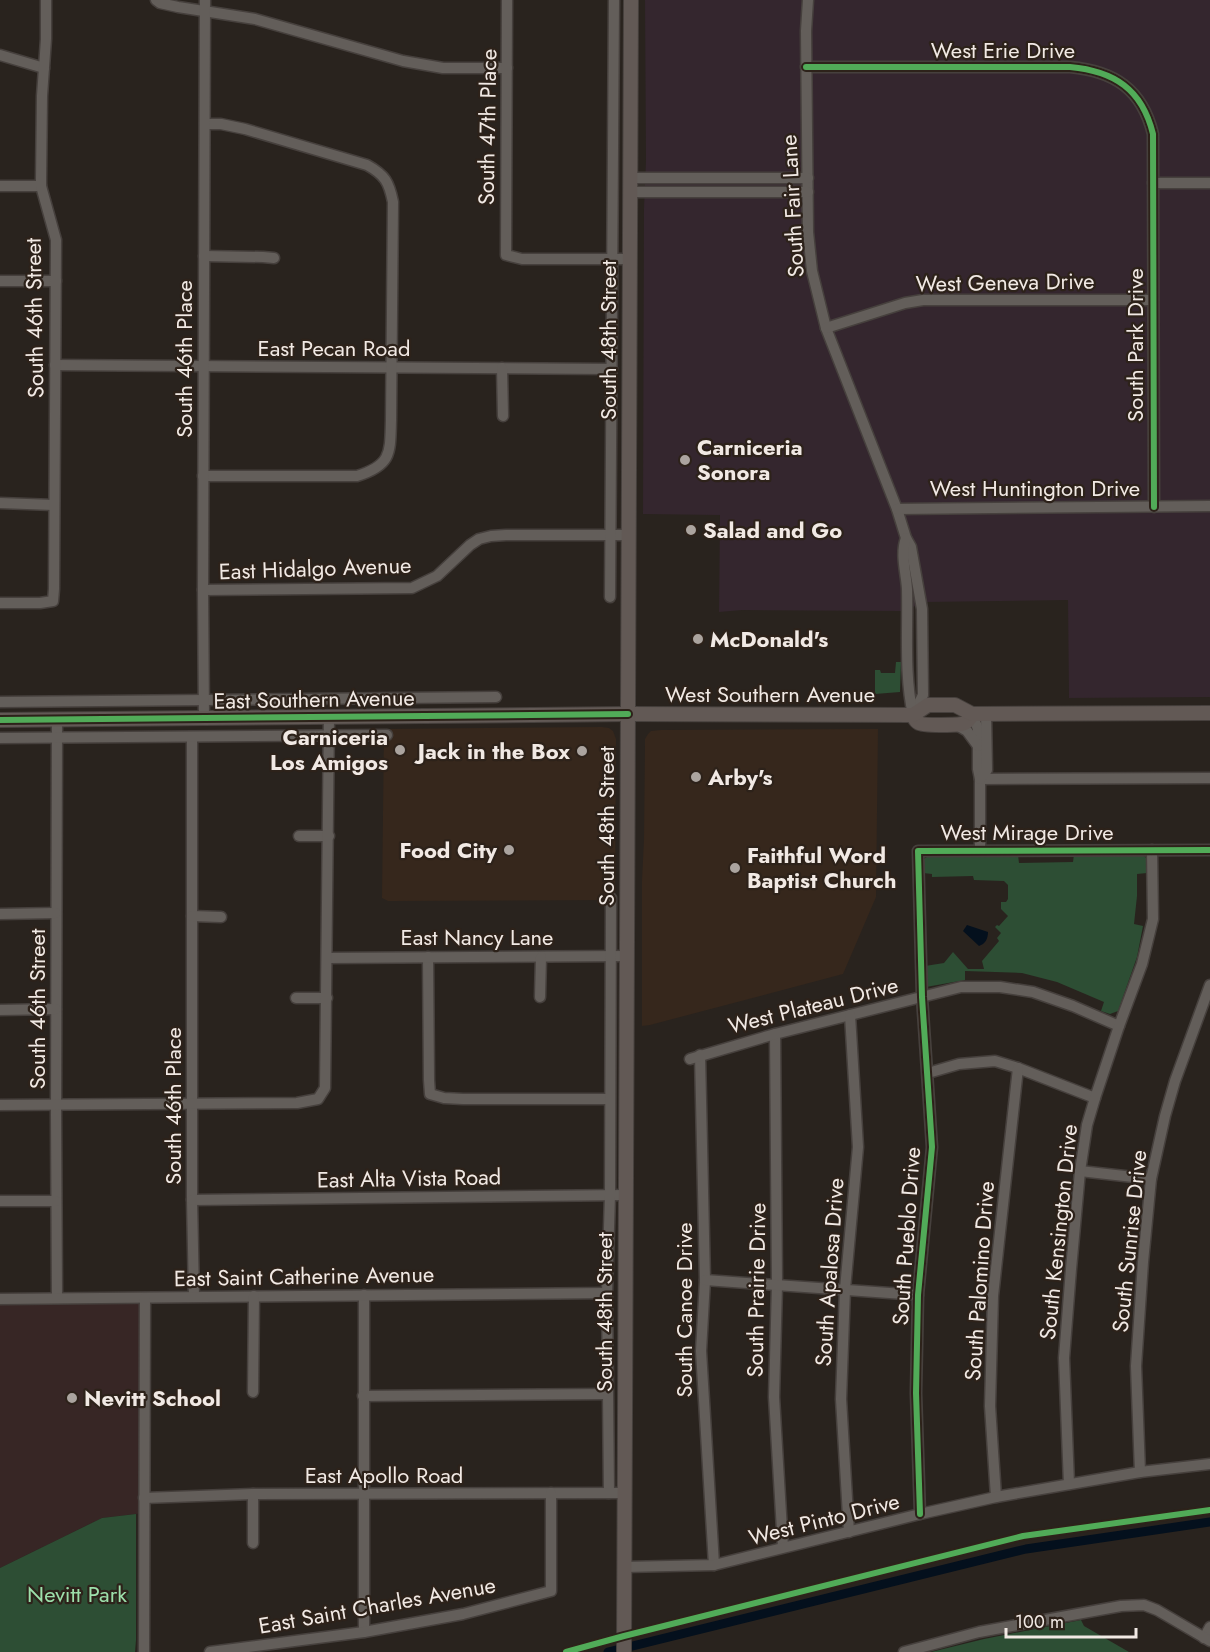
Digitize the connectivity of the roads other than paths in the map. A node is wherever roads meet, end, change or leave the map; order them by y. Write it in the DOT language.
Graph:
graph roads {
  1 [pos="46,0"];
  2 [pos="156,0"];
  3 [pos="507,0"];
  4 [pos="614,0"];
  5 [pos="631,0"];
  6 [pos="808,0"];
  7 [pos="205,6"];
  8 [pos="0,55"];
  9 [pos="806,67"];
  10 [pos="44,68"];
  11 [pos="507,68"];
  12 [pos="205,124"];
  13 [pos="630,178"];
  14 [pos="808,178"];
  15 [pos="1153,183"];
  16 [pos="1210,183"];
  17 [pos="0,186"];
  18 [pos="41,186"];
  19 [pos="630,192"];
  20 [pos="808,192"];
  21 [pos="204,256"];
  22 [pos="274,258"];
  23 [pos="613,260"];
  24 [pos="630,260"];
  25 [pos="0,281"];
  26 [pos="56,281"];
  27 [pos="1153,300"];
  28 [pos="826,328"];
  29 [pos="55,365"];
  30 [pos="204,366"];
  31 [pos="391,368"];
  32 [pos="502,368"];
  33 [pos="612,369"];
  34 [pos="503,416"];
  35 [pos="203,476"];
  36 [pos="0,503"];
  37 [pos="54,504"];
  38 [pos="1210,506"];
  39 [pos="1154,507"];
  40 [pos="897,509"];
  41 [pos="611,535"];
  42 [pos="627,535"];
  43 [pos="906,538"];
  44 [pos="203,590"];
  45 [pos="610,597"];
  46 [pos="0,603"];
  47 [pos="496,697"];
  48 [pos="204,700"];
  49 [pos="0,702"];
  50 [pos="1210,713"];
  51 [pos="628,714"];
  52 [pos="979,714"];
  53 [pos="913,715"];
  54 [pos="329,717"];
  55 [pos="204,718"];
  56 [pos="0,720"];
  57 [pos="57,720"];
  58 [pos="955,724"];
  59 [pos="328,735"];
  60 [pos="387,735"];
  61 [pos="192,737"];
  62 [pos="0,738"];
  63 [pos="56,738"];
  64 [pos="978,746"];
  65 [pos="1210,778"];
  66 [pos="980,779"];
  67 [pos="298,836"];
  68 [pos="329,836"];
  69 [pos="980,850"];
  70 [pos="1152,850"];
  71 [pos="1210,850"];
  72 [pos="611,898"];
  73 [pos="0,914"];
  74 [pos="56,914"];
  75 [pos="192,916"];
  76 [pos="221,917"];
  77 [pos="610,956"];
  78 [pos="627,956"];
  79 [pos="428,957"];
  80 [pos="541,957"];
  81 [pos="327,958"];
  82 [pos="1210,986"];
  83 [pos="540,997"];
  84 [pos="922,997"];
  85 [pos="296,998"];
  86 [pos="327,998"];
  87 [pos="56,1009"];
  88 [pos="0,1010"];
  89 [pos="850,1015"];
  90 [pos="1119,1026"];
  91 [pos="775,1034"];
  92 [pos="695,1057"];
  93 [pos="1018,1068"];
  94 [pos="927,1073"];
  95 [pos="1095,1098"];
  96 [pos="609,1099"];
  97 [pos="192,1103"];
  98 [pos="56,1104"];
  99 [pos="0,1105"];
  100 [pos="1080,1171"];
  101 [pos="1151,1179"];
  102 [pos="610,1195"];
  103 [pos="626,1195"];
  104 [pos="192,1200"];
  105 [pos="0,1201"];
  106 [pos="56,1201"];
  107 [pos="705,1280"];
  108 [pos="777,1285"];
  109 [pos="845,1289"];
  110 [pos="608,1293"];
  111 [pos="364,1295"];
  112 [pos="918,1295"];
  113 [pos="194,1296"];
  114 [pos="255,1296"];
  115 [pos="57,1298"];
  116 [pos="145,1298"];
  117 [pos="0,1299"];
  118 [pos="253,1392"];
  119 [pos="608,1394"];
  120 [pos="363,1396"];
  121 [pos="1210,1464"];
  122 [pos="1140,1472"];
  123 [pos="1068,1484"];
  124 [pos="551,1493"];
  125 [pos="609,1493"];
  126 [pos="624,1493"];
  127 [pos="253,1494"];
  128 [pos="363,1494"];
  129 [pos="996,1497"];
  130 [pos="144,1498"];
  131 [pos="920,1514"];
  132 [pos="849,1532"];
  133 [pos="253,1543"];
  134 [pos="783,1547"];
  135 [pos="714,1565"];
  136 [pos="624,1567"];
  137 [pos="1210,1627"];
  138 [pos="364,1632"];
  139 [pos="1207,1640"];
  140 [pos="144,1652"];
  141 [pos="210,1652"];
  142 [pos="624,1652"];
  143 [pos="904,1652"];
  1 -- 10 [label="street, South 46th Street"];
  2 -- 7 [label="street"];
  3 -- 11 [label="street, South 47th Place"];
  4 -- 23 [label="street, South 48th Street"];
  5 -- 13 [label="main road, South 48th Street"];
  6 -- 9 [label="street, South Fair Lane"];
  7 -- 11 [label="street"];
  7 -- 12 [label="street, South 46th Place"];
  8 -- 10 [label="street"];
  9 -- 14 [label="street, South Fair Lane"];
  9 -- 15 [label="street, West Erie Drive"];
  10 -- 18 [label="street, South 46th Street"];
  11 -- 23 [label="street, South 47th Place"];
  12 -- 21 [label="street, South 46th Place"];
  12 -- 31 [label="street"];
  13 -- 14 [label="street"];
  13 -- 19 [label="main road, South 48th Street"];
  14 -- 20 [label="street, South Fair Lane"];
  15 -- 16 [label="street"];
  15 -- 27 [label="street, South Park Drive"];
  17 -- 18 [label="street"];
  18 -- 26 [label="street, South 46th Street"];
  19 -- 20 [label="street"];
  19 -- 24 [label="main road, South 48th Street"];
  20 -- 28 [label="street, South Fair Lane"];
  21 -- 22 [label="street"];
  21 -- 30 [label="street, South 46th Place"];
  23 -- 24 [label="street"];
  23 -- 33 [label="street, South 48th Street"];
  24 -- 42 [label="main road, South 48th Street"];
  25 -- 26 [label="street"];
  26 -- 29 [label="street, South 46th Street"];
  27 -- 28 [label="street, West Geneva Drive"];
  27 -- 39 [label="street, South Park Drive"];
  28 -- 40 [label="street, South Fair Lane"];
  29 -- 30 [label="street, East Pecan Road"];
  29 -- 37 [label="street, South 46th Street"];
  30 -- 31 [label="street, East Pecan Road"];
  30 -- 35 [label="street, South 46th Place"];
  31 -- 32 [label="street, East Pecan Road"];
  31 -- 35 [label="street"];
  32 -- 33 [label="street, East Pecan Road"];
  32 -- 34 [label="street"];
  33 -- 41 [label="street, South 48th Street"];
  35 -- 44 [label="street, South 46th Place"];
  36 -- 37 [label="street"];
  37 -- 46 [label="street, South 46th Street"];
  38 -- 39 [label="street, West Huntington Drive"];
  39 -- 40 [label="street, West Huntington Drive"];
  40 -- 43 [label="street, South Fair Lane"];
  41 -- 42 [label="street, East Hidalgo Avenue"];
  41 -- 44 [label="street, East Hidalgo Avenue"];
  41 -- 45 [label="street, South 48th Street"];
  42 -- 51 [label="main road, South 48th Street"];
  43 -- 53 [label="street, South Fair Lane"];
  43 -- 53 [label="street, South Fair Lane"];
  44 -- 48 [label="street, South 46th Place"];
  47 -- 48 [label="street, East Southern Avenue"];
  48 -- 49 [label="street, East Southern Avenue"];
  48 -- 55 [label="street, South 46th Place"];
  50 -- 52 [label="main road, West Southern Avenue"];
  51 -- 53 [label="main road, West Southern Avenue"];
  51 -- 54 [label="main road, East Southern Avenue"];
  51 -- 78 [label="main road, South 48th Street"];
  52 -- 53 [label="main road, West Southern Avenue"];
  52 -- 58 [label="main road"];
  52 -- 64 [label="street"];
  52 -- 66 [label="street"];
  53 -- 58 [label="main road, West Southern Avenue"];
  54 -- 55 [label="main road, East Southern Avenue"];
  54 -- 59 [label="street"];
  55 -- 57 [label="main road, East Southern Avenue"];
  56 -- 57 [label="main road, East Southern Avenue"];
  57 -- 63 [label="street, South 46th Street"];
  58 -- 64 [label="street"];
  59 -- 60 [label="street, East Southern Avenue"];
  59 -- 61 [label="street, East Southern Avenue"];
  59 -- 68 [label="street"];
  61 -- 63 [label="street, East Southern Avenue"];
  61 -- 75 [label="street, South 46th Place"];
  62 -- 63 [label="street, East Southern Avenue"];
  63 -- 74 [label="street, South 46th Street"];
  64 -- 66 [label="street"];
  65 -- 66 [label="street"];
  66 -- 69 [label="street"];
  67 -- 68 [label="street"];
  68 -- 81 [label="street"];
  69 -- 70 [label="street, West Mirage Drive"];
  69 -- 84 [label="street, West Mirage Drive"];
  70 -- 71 [label="street, West Mirage Drive"];
  70 -- 90 [label="street, South Kensington Drive"];
  72 -- 77 [label="street, South 48th Street"];
  73 -- 74 [label="street"];
  74 -- 87 [label="street, South 46th Street"];
  75 -- 76 [label="street"];
  75 -- 97 [label="street, South 46th Place"];
  77 -- 78 [label="street, East Nancy Lane"];
  77 -- 80 [label="street, East Nancy Lane"];
  77 -- 96 [label="street, South 48th Street"];
  78 -- 103 [label="main road, South 48th Street"];
  79 -- 80 [label="street, East Nancy Lane"];
  79 -- 81 [label="street, East Nancy Lane"];
  79 -- 96 [label="street"];
  80 -- 83 [label="street"];
  81 -- 86 [label="street"];
  82 -- 101 [label="street, South Sunrise Drive"];
  84 -- 89 [label="street, West Plateau Drive"];
  84 -- 90 [label="street, West Plateau Drive"];
  84 -- 94 [label="street, South Pueblo Drive"];
  85 -- 86 [label="street"];
  86 -- 97 [label="street"];
  87 -- 88 [label="street"];
  87 -- 98 [label="street, South 46th Street"];
  89 -- 91 [label="street, West Plateau Drive"];
  89 -- 109 [label="street, South Apalosa Drive"];
  90 -- 95 [label="street, South Kensington Drive"];
  91 -- 92 [label="street, West Plateau Drive"];
  91 -- 108 [label="street, South Prairie Drive"];
  92 -- 107 [label="street, South Canoe Drive"];
  93 -- 94 [label="street"];
  93 -- 95 [label="street"];
  93 -- 129 [label="street, South Palomino Drive"];
  94 -- 112 [label="street, South Pueblo Drive"];
  95 -- 100 [label="street, South Kensington Drive"];
  96 -- 102 [label="street, South 48th Street"];
  97 -- 98 [label="street"];
  97 -- 104 [label="street, South 46th Place"];
  98 -- 99 [label="street"];
  98 -- 106 [label="street, South 46th Street"];
  100 -- 101 [label="street"];
  100 -- 123 [label="street, South Kensington Drive"];
  101 -- 122 [label="street, South Sunrise Drive"];
  102 -- 103 [label="street, East Alta Vista Road"];
  102 -- 104 [label="street, East Alta Vista Road"];
  102 -- 110 [label="street, South 48th Street"];
  103 -- 126 [label="main road, South 48th Street"];
  104 -- 113 [label="street, South 46th Place"];
  105 -- 106 [label="street"];
  106 -- 115 [label="street, South 46th Street"];
  107 -- 108 [label="street"];
  107 -- 135 [label="street, South Canoe Drive"];
  108 -- 109 [label="street"];
  108 -- 134 [label="street, South Prairie Drive"];
  109 -- 112 [label="street"];
  109 -- 132 [label="street, South Apalosa Drive"];
  110 -- 111 [label="street, East Saint Catherine Avenue"];
  110 -- 119 [label="street, South 48th Street"];
  111 -- 114 [label="street, East Saint Catherine Avenue"];
  111 -- 120 [label="street"];
  112 -- 131 [label="street, South Pueblo Drive"];
  113 -- 114 [label="street, East Saint Catherine Avenue"];
  113 -- 116 [label="street, East Saint Catherine Avenue"];
  114 -- 118 [label="street"];
  115 -- 116 [label="street, East Saint Catherine Avenue"];
  115 -- 117 [label="street, East Saint Catherine Avenue"];
  116 -- 130 [label="street"];
  119 -- 120 [label="street"];
  119 -- 125 [label="street, South 48th Street"];
  120 -- 128 [label="street"];
  121 -- 122 [label="street, West Pinto Drive"];
  122 -- 123 [label="street, West Pinto Drive"];
  123 -- 129 [label="street, West Pinto Drive"];
  124 -- 125 [label="street, East Apollo Road"];
  124 -- 128 [label="street, East Apollo Road"];
  124 -- 138 [label="street, East Saint Charles Avenue"];
  125 -- 126 [label="street, East Apollo Road"];
  126 -- 136 [label="main road, South 48th Street"];
  127 -- 128 [label="street, East Apollo Road"];
  127 -- 130 [label="street, East Apollo Road"];
  127 -- 133 [label="street"];
  128 -- 138 [label="street"];
  129 -- 131 [label="street, West Pinto Drive"];
  130 -- 140 [label="street"];
  131 -- 132 [label="street, West Pinto Drive"];
  132 -- 134 [label="street, West Pinto Drive"];
  134 -- 135 [label="street, West Pinto Drive"];
  135 -- 136 [label="street, West Pinto Drive"];
  136 -- 142 [label="main road, South 48th Street"];
  137 -- 139 [label="street"];
  138 -- 141 [label="street, East Saint Charles Avenue"];
  139 -- 143 [label="street"];
}
